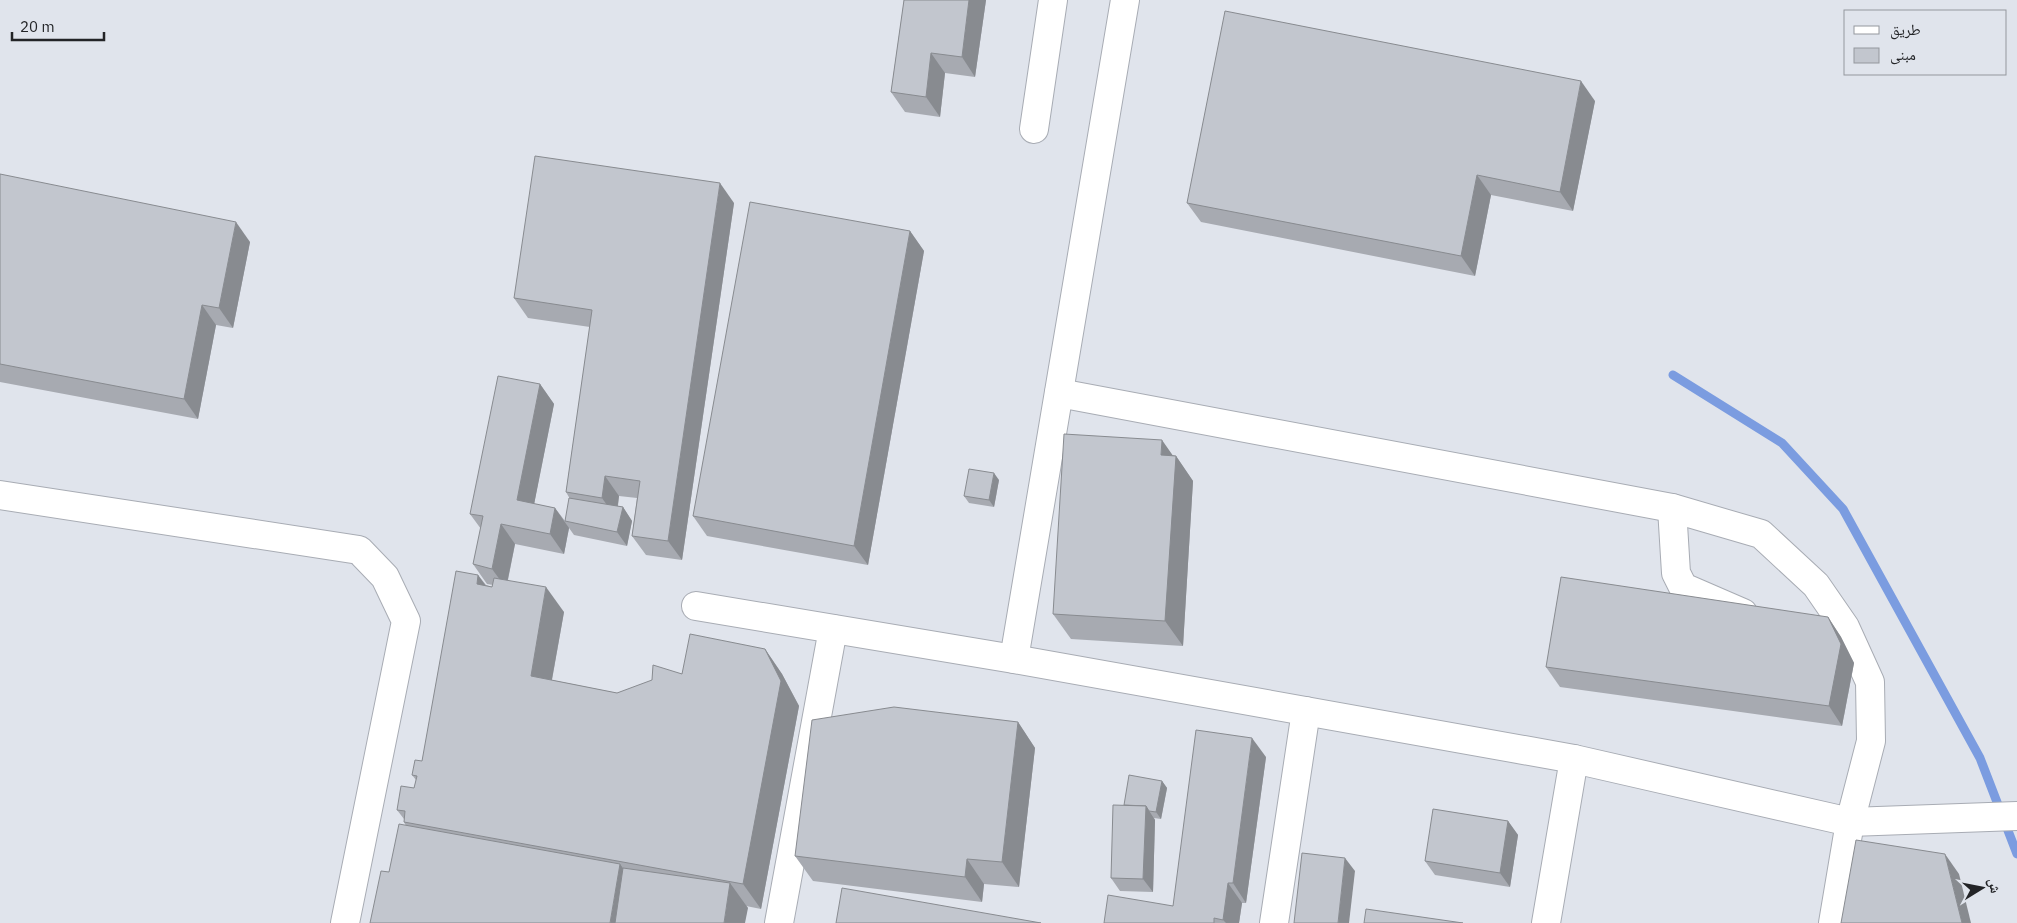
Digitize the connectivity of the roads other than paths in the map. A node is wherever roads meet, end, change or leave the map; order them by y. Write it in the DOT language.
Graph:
graph roads {
  1 [pos="1053,0"];
  2 [pos="1125,0"];
  3 [pos="1034,129"];
  4 [pos="1059,393"];
  5 [pos="0,495"];
  6 [pos="1672,508"];
  7 [pos="696,606"];
  8 [pos="1744,614"];
  9 [pos="833,629"];
  10 [pos="1014,659"];
  11 [pos="1306,711"];
  12 [pos="1574,759"];
  13 [pos="2017,816"];
  14 [pos="1850,822"];
  15 [pos="346,923"];
  16 [pos="779,923"];
  17 [pos="1274,923"];
  18 [pos="1546,923"];
  19 [pos="1833,923"];
  1 -- 3 [label="street"];
  2 -- 4 [label="street"];
  4 -- 6 [label="street"];
  4 -- 10 [label="street"];
  5 -- 15 [label="street"];
  6 -- 8 [label="street"];
  6 -- 14 [label="street"];
  7 -- 9 [label="street"];
  9 -- 10 [label="street"];
  9 -- 16 [label="street"];
  10 -- 11 [label="street"];
  11 -- 12 [label="street"];
  11 -- 17 [label="street"];
  12 -- 14 [label="street"];
  12 -- 18 [label="street"];
  13 -- 14 [label="street"];
  14 -- 19 [label="street"];
}
